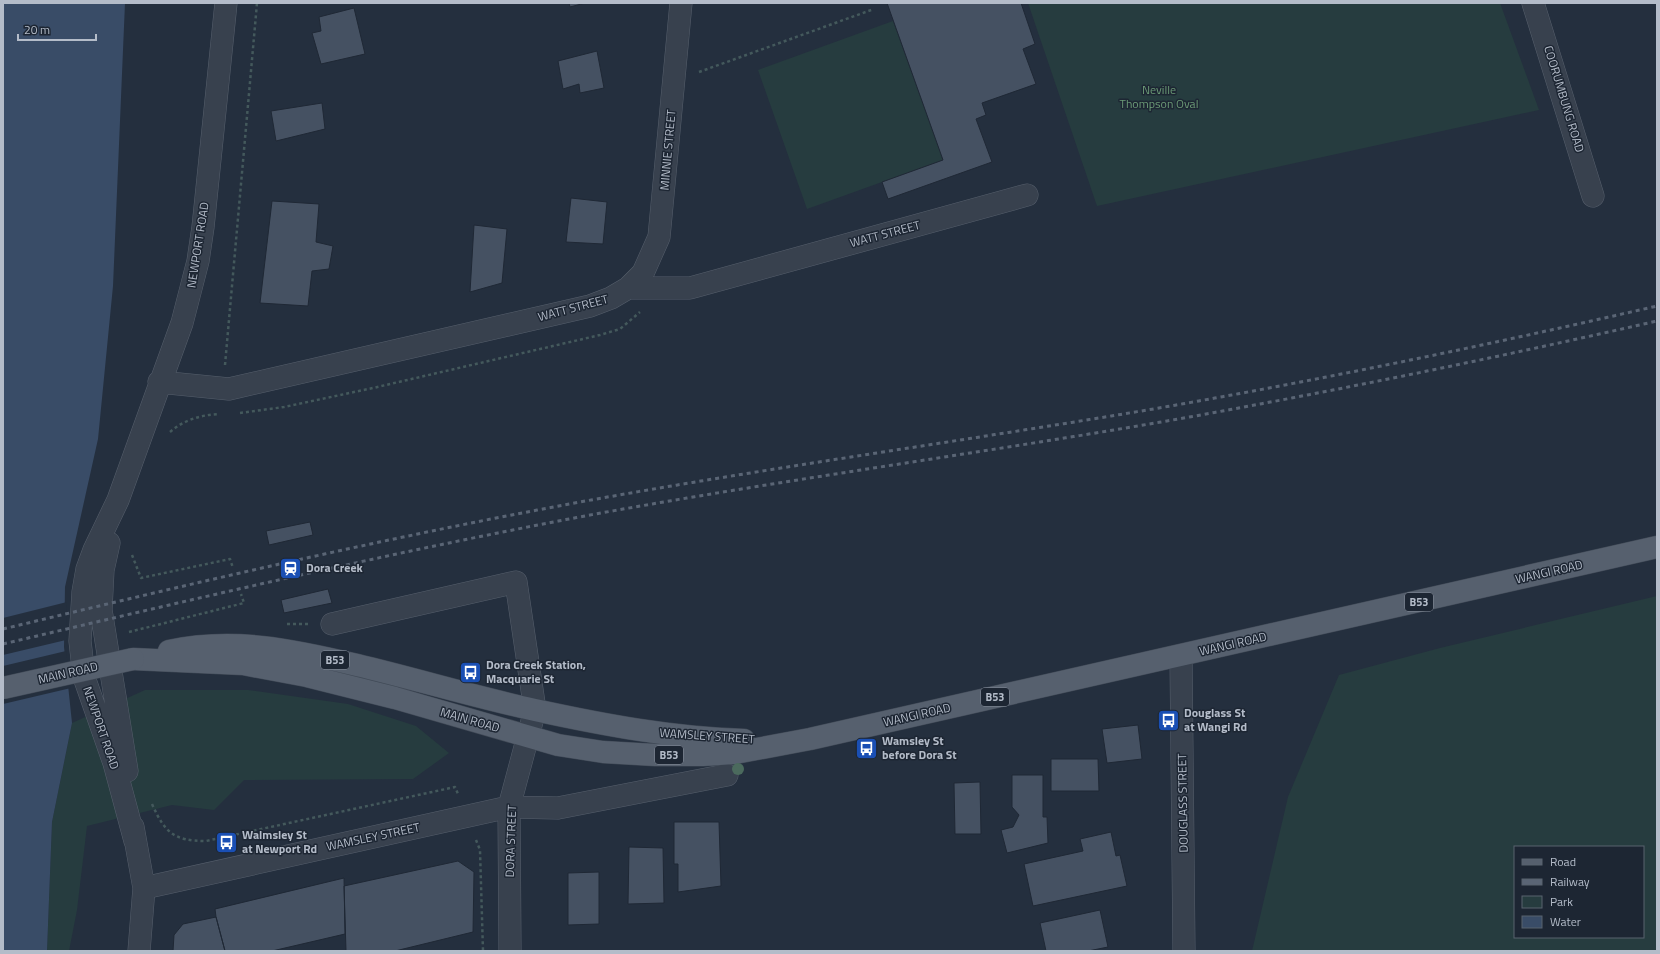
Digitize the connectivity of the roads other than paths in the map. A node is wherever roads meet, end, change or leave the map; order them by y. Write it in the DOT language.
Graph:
graph roads {
  1 [pos="226,3"];
  2 [pos="681,3"];
  3 [pos="1533,3"];
  4 [pos="1027,194"];
  5 [pos="1593,196"];
  6 [pos="628,288"];
  7 [pos="159,382"];
  8 [pos="1657,548"];
  9 [pos="332,624"];
  10 [pos="1181,656"];
  11 [pos="132,659"];
  12 [pos="3,688"];
  13 [pos="535,710"];
  14 [pos="528,737"];
  15 [pos="810,739"];
  16 [pos="727,775"];
  17 [pos="510,807"];
  18 [pos="144,888"];
  19 [pos="139,951"];
  20 [pos="510,951"];
  21 [pos="1184,951"];
  1 -- 7 [label="street, NEWPORT ROAD"];
  2 -- 6 [label="street, MINNIE STREET"];
  3 -- 5 [label="street, COORUMBUNG ROAD"];
  4 -- 6 [label="street, WATT STREET"];
  6 -- 7 [label="street, WATT STREET"];
  7 -- 18 [label="street, NEWPORT ROAD"];
  8 -- 10 [label="main road, WANGI ROAD / B53"];
  9 -- 13 [label="street"];
  10 -- 15 [label="main road, WANGI ROAD / B53"];
  10 -- 21 [label="street, DOUGLASS STREET"];
  11 -- 12 [label="main road, MAIN ROAD / B53, bridge"];
  11 -- 13 [label="main road, MAIN ROAD / B53"];
  11 -- 14 [label="main road, MAIN ROAD / B53"];
  13 -- 14 [label="street, DORA STREET"];
  13 -- 15 [label="main road, WAMSLEY STREET / B53"];
  14 -- 15 [label="main road, MAIN ROAD / B53"];
  14 -- 17 [label="street, DORA STREET"];
  16 -- 17 [label="street, WAMSLEY STREET"];
  17 -- 18 [label="street, WAMSLEY STREET"];
  17 -- 20 [label="street, DORA STREET"];
  18 -- 19 [label="street, NEWPORT ROAD"];
}
